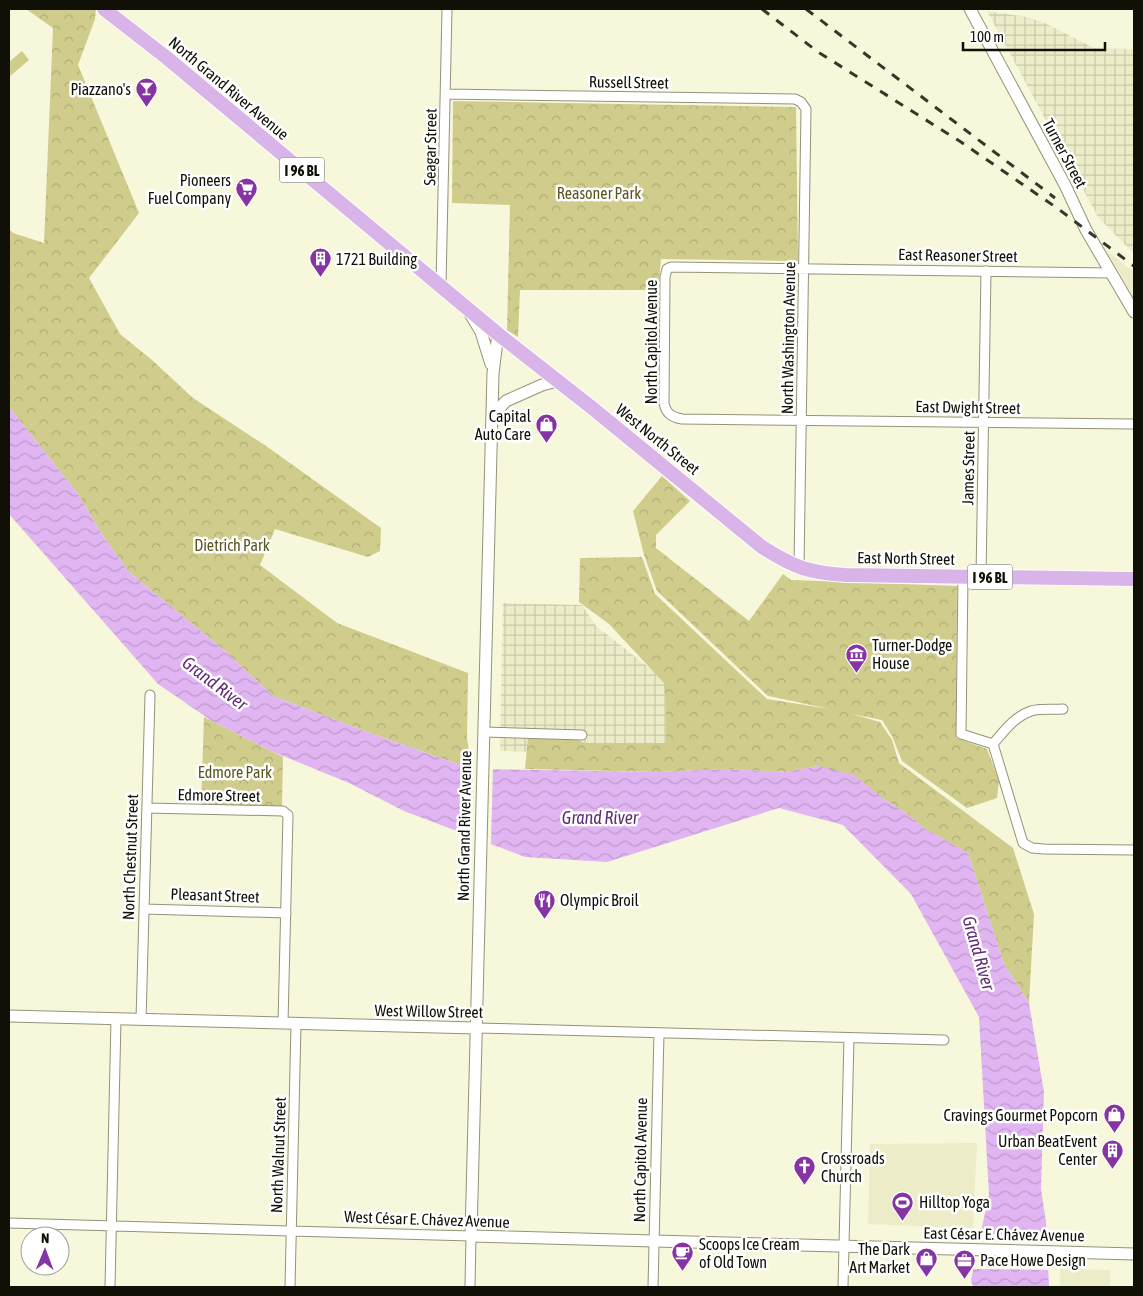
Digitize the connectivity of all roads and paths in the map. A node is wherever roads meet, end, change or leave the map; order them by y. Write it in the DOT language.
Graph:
graph roads {
  1 [pos="104,9"];
  2 [pos="447,9"];
  3 [pos="970,9"];
  4 [pos="446,94"];
  5 [pos="806,109"];
  6 [pos="804,268"];
  7 [pos="667,269"];
  8 [pos="986,270"];
  9 [pos="1112,273"];
  10 [pos="441,285"];
  11 [pos="464,305"];
  12 [pos="1134,312"];
  13 [pos="498,334"];
  14 [pos="492,373"];
  15 [pos="558,381"];
  16 [pos="669,414"];
  17 [pos="492,416"];
  18 [pos="802,420"];
  19 [pos="984,422"];
  20 [pos="1134,424"];
  21 [pos="799,567"];
  22 [pos="963,576"];
  23 [pos="981,577"];
  24 [pos="1134,579"];
  25 [pos="150,694"];
  26 [pos="1063,710"];
  27 [pos="484,732"];
  28 [pos="582,735"];
  29 [pos="994,744"];
  30 [pos="147,808"];
  31 [pos="1134,850"];
  32 [pos="144,908"];
  33 [pos="286,913"];
  34 [pos="9,1016"];
  35 [pos="116,1019"];
  36 [pos="141,1020"];
  37 [pos="283,1023"];
  38 [pos="296,1024"];
  39 [pos="476,1028"];
  40 [pos="659,1033"];
  41 [pos="849,1038"];
  42 [pos="944,1040"];
  43 [pos="9,1223"];
  44 [pos="112,1226"];
  45 [pos="292,1230"];
  46 [pos="471,1236"];
  47 [pos="654,1241"];
  48 [pos="843,1246"];
  49 [pos="1134,1254"];
  50 [pos="110,1287"];
  51 [pos="290,1287"];
  52 [pos="470,1287"];
  53 [pos="653,1287"];
  54 [pos="843,1287"];
  1 -- 10 [label="main road, North Grand River Avenue / I 96 BL"];
  2 -- 4 [label="street, Seagar Street"];
  3 -- 9 [label="street, Turner Street"];
  4 -- 5 [label="street, Russell Street"];
  4 -- 10 [label="street, Seagar Street"];
  5 -- 6 [label="street, North Washington Avenue"];
  6 -- 7 [label="street, East Reasoner Street"];
  6 -- 8 [label="street, East Reasoner Street"];
  6 -- 18 [label="street, North Washington Avenue"];
  7 -- 16 [label="street, North Capitol Avenue"];
  8 -- 9 [label="street, East Reasoner Street"];
  8 -- 19 [label="street, James Street"];
  9 -- 12 [label="street, Turner Street"];
  10 -- 11 [label="main road, North Grand River Avenue / I 96 BL"];
  11 -- 13 [label="main road, North Grand River Avenue / I 96 BL"];
  11 -- 14 [label="street"];
  13 -- 14 [label="street, North Grand River Avenue"];
  13 -- 15 [label="main road, West North Street / I 96 BL"];
  14 -- 17 [label="street, North Grand River Avenue"];
  15 -- 17 [label="street"];
  15 -- 21 [label="main road, West North Street / I 96 BL"];
  16 -- 18 [label="street, East Dwight Street"];
  17 -- 27 [label="street, North Grand River Avenue"];
  18 -- 19 [label="street, East Dwight Street"];
  18 -- 21 [label="street, North Washington Avenue"];
  19 -- 20 [label="street, East Dwight Street"];
  19 -- 23 [label="street, James Street"];
  21 -- 22 [label="main road, East North Street / I 96 BL"];
  22 -- 23 [label="main road, East North Street / I 96 BL"];
  22 -- 29 [label="street"];
  23 -- 24 [label="main road, East North Street / I 96 BL"];
  25 -- 30 [label="street, North Chestnut Street"];
  26 -- 29 [label="street"];
  27 -- 28 [label="street"];
  27 -- 39 [label="street, North Grand River Avenue"];
  29 -- 31 [label="street"];
  30 -- 32 [label="street, North Chestnut Street"];
  30 -- 33 [label="street, Edmore Street"];
  32 -- 33 [label="street, Pleasant Street"];
  32 -- 36 [label="street, North Chestnut Street"];
  33 -- 37 [label="street"];
  34 -- 35 [label="street, West Willow Street"];
  35 -- 36 [label="street, West Willow Street"];
  35 -- 44 [label="street"];
  36 -- 37 [label="street, West Willow Street"];
  37 -- 38 [label="street, West Willow Street"];
  38 -- 39 [label="street, West Willow Street"];
  38 -- 45 [label="street, North Walnut Street"];
  39 -- 40 [label="street, West Willow Street"];
  39 -- 46 [label="street, North Grand River Avenue"];
  40 -- 41 [label="street, West Willow Street"];
  40 -- 47 [label="street, North Capitol Avenue"];
  41 -- 42 [label="street, West Willow Street"];
  41 -- 48 [label="street"];
  43 -- 44 [label="street, West César E. Chávez Avenue"];
  44 -- 45 [label="street, West César E. Chávez Avenue"];
  44 -- 50 [label="street"];
  45 -- 46 [label="street, West César E. Chávez Avenue"];
  45 -- 51 [label="street, North Walnut Street"];
  46 -- 47 [label="street, West César E. Chávez Avenue"];
  46 -- 52 [label="street"];
  47 -- 48 [label="street, West César E. Chávez Avenue"];
  47 -- 53 [label="street, North Capitol Avenue"];
  48 -- 49 [label="street, East César E. Chávez Avenue"];
  48 -- 54 [label="street"];
}
